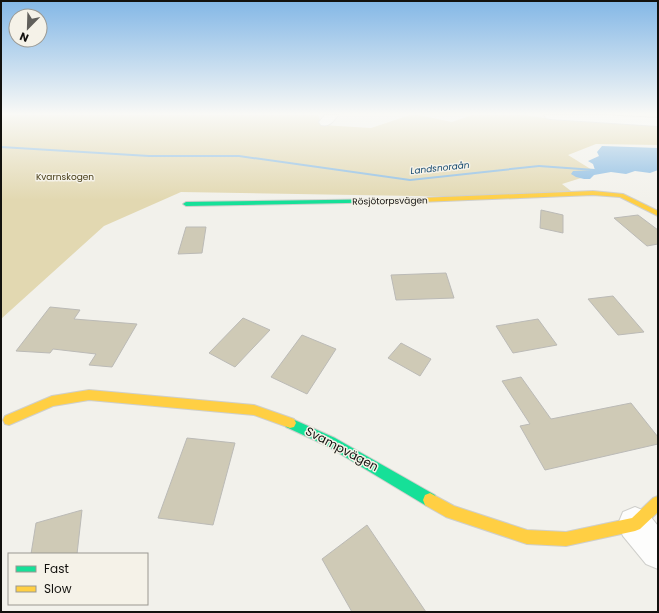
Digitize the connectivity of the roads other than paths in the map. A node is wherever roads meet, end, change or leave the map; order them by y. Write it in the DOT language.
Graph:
graph roads {
  1 [pos="186,204"];
  2 [pos="658,214"];
  3 [pos="9,420"];
  4 [pos="647,513"];
  5 [pos="658,552"];
  1 -- 2 [label="street, Rösjötorpsvägen"];
  3 -- 4 [label="street, Svampvägen"];
  4 -- 5 [label="street"];
}
